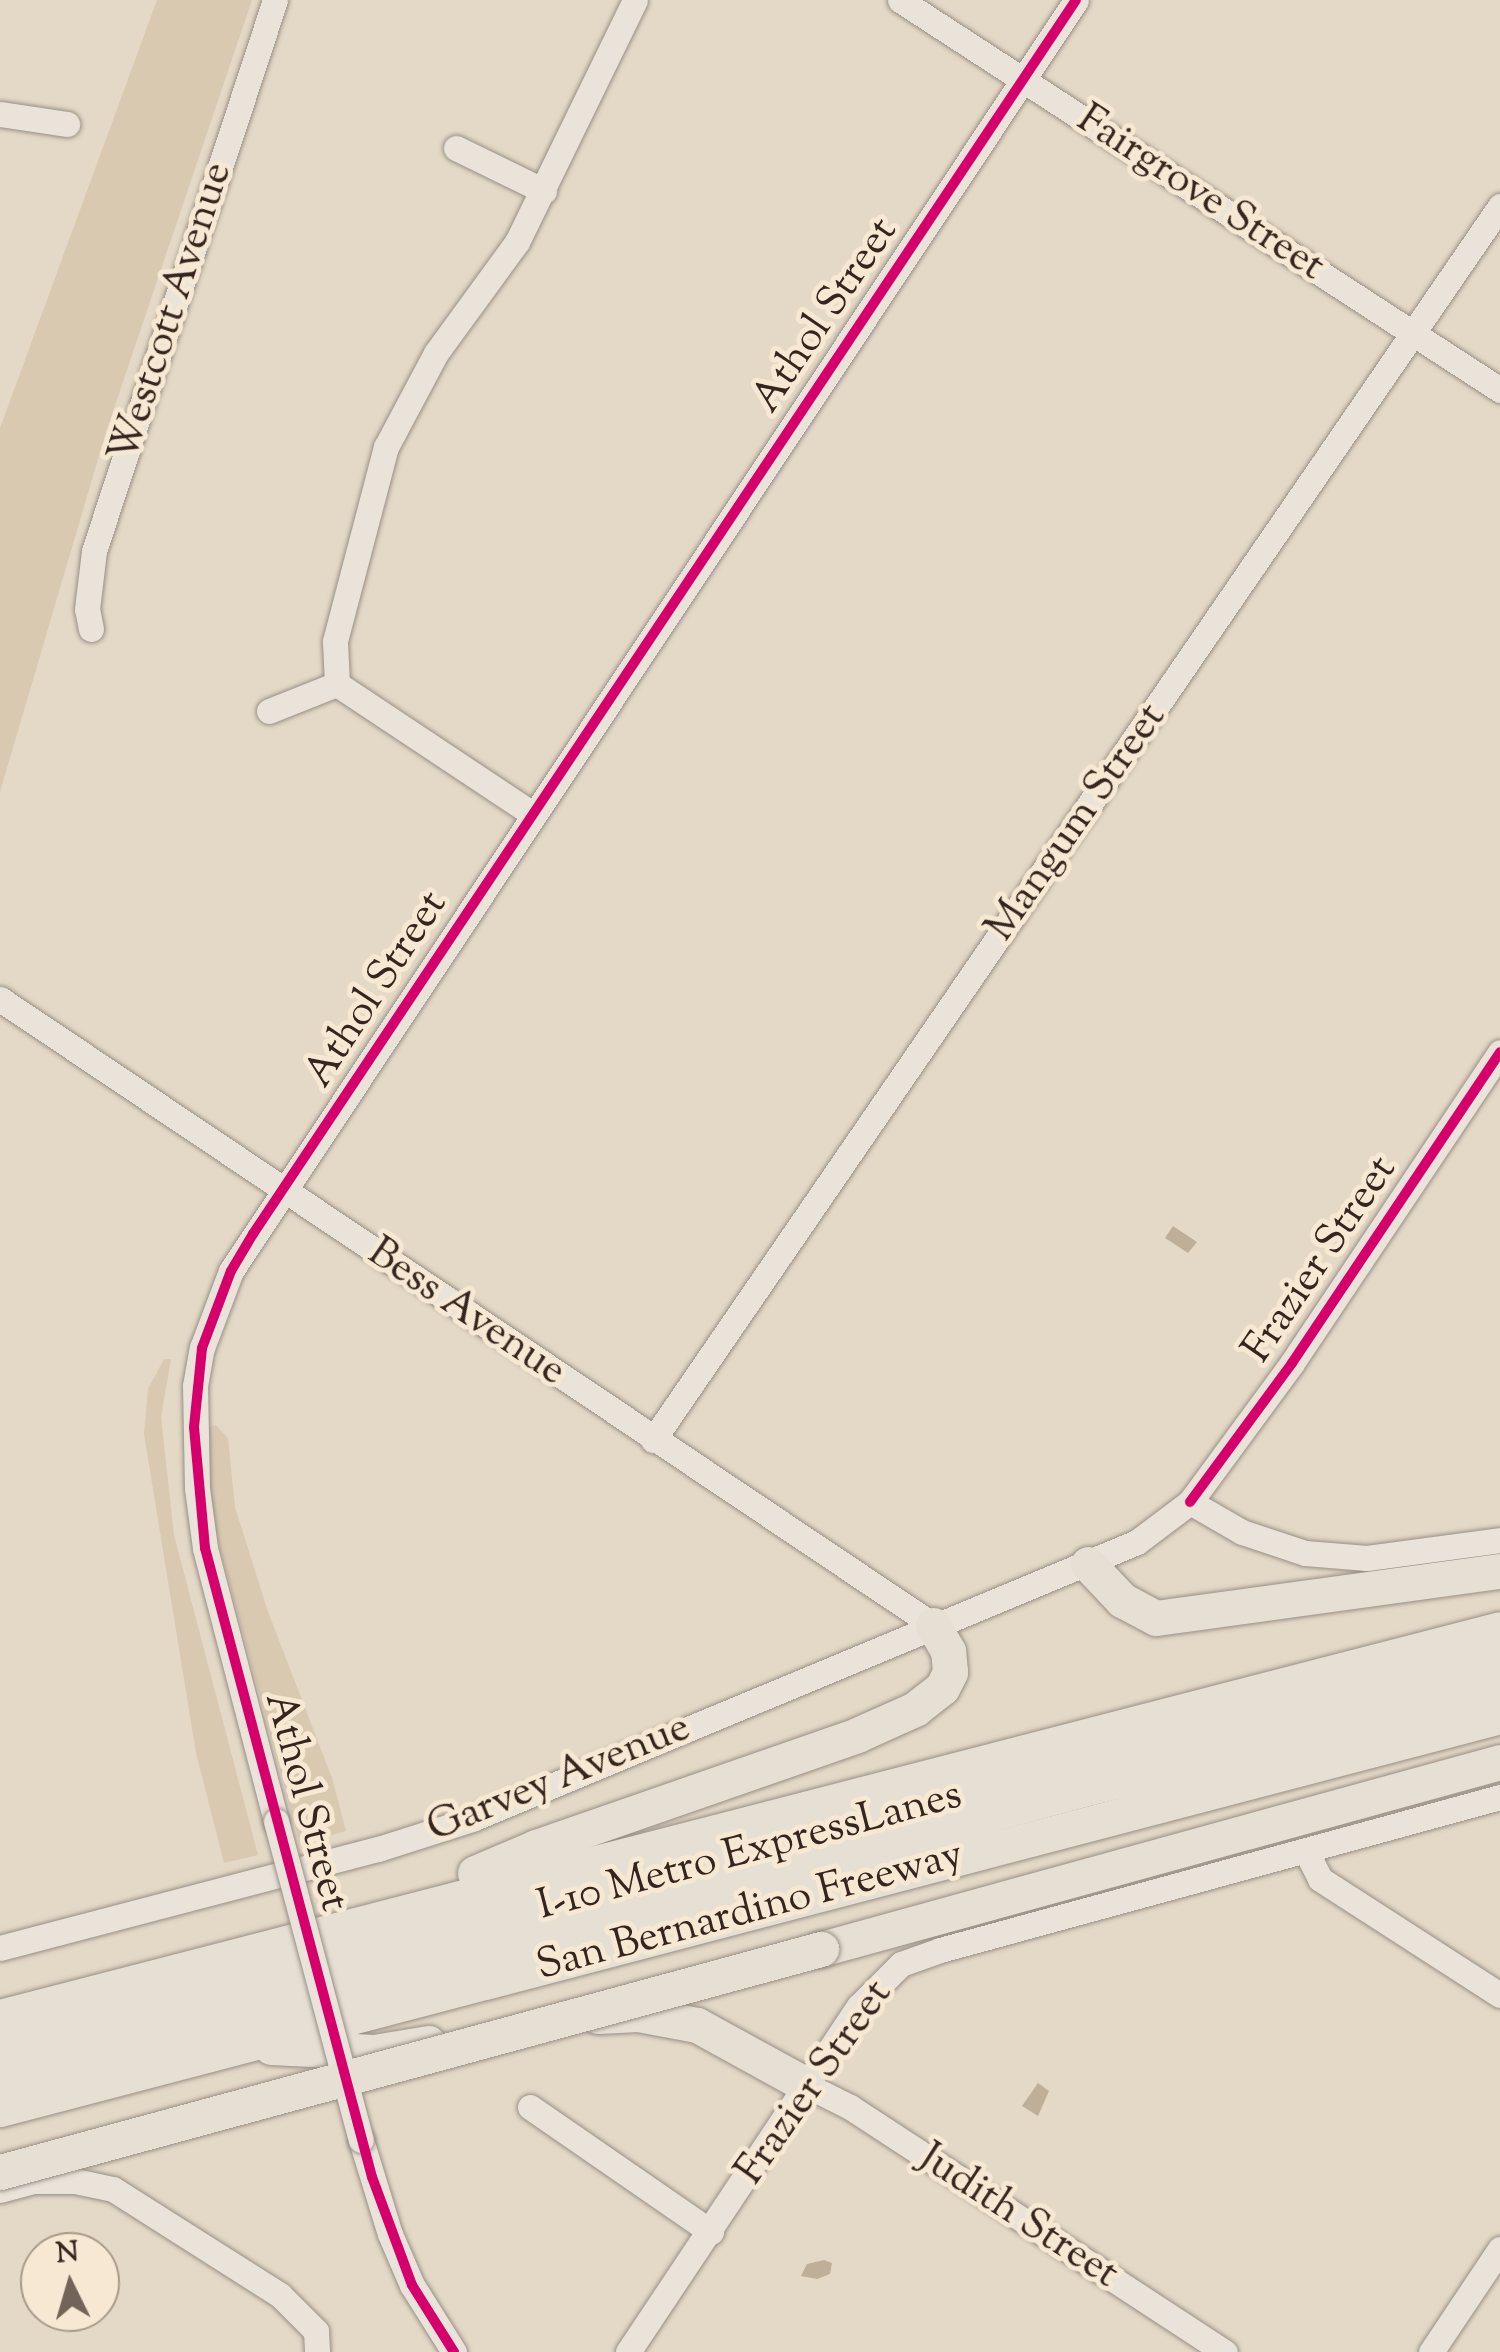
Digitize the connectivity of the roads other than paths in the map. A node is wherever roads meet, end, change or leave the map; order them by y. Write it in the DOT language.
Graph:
graph roads {
  1 [pos="276,0"];
  2 [pos="635,0"];
  3 [pos="900,0"];
  4 [pos="1076,0"];
  5 [pos="1022,80"];
  6 [pos="0,114"];
  7 [pos="67,124"];
  8 [pos="456,148"];
  9 [pos="544,191"];
  10 [pos="1500,206"];
  11 [pos="1414,332"];
  12 [pos="1500,390"];
  13 [pos="91,630"];
  14 [pos="337,684"];
  15 [pos="269,711"];
  16 [pos="532,814"];
  17 [pos="0,998"];
  18 [pos="1500,1052"];
  19 [pos="285,1188"];
  20 [pos="653,1440"];
  21 [pos="1190,1502"];
  22 [pos="1500,1540"];
  23 [pos="1095,1561"];
  24 [pos="1500,1571"];
  25 [pos="933,1625"];
  26 [pos="1500,1629"];
  27 [pos="1500,1656"];
  28 [pos="1500,1688"];
  29 [pos="1500,1716"];
  30 [pos="1500,1762"];
  31 [pos="1500,1797"];
  32 [pos="1306,1850"];
  33 [pos="378,1916"];
  34 [pos="0,1948"];
  35 [pos="1500,1995"];
  36 [pos="0,2017"];
  37 [pos="235,2046"];
  38 [pos="0,2049"];
  39 [pos="0,2079"];
  40 [pos="808,2086"];
  41 [pos="530,2108"];
  42 [pos="0,2109"];
  43 [pos="0,2172"];
  44 [pos="0,2190"];
  45 [pos="711,2232"];
  46 [pos="1500,2248"];
  47 [pos="316,2342"];
  48 [pos="454,2352"];
  49 [pos="628,2352"];
  50 [pos="1225,2352"];
  51 [pos="1431,2352"];
  1 -- 13 [label="street, Westcott Avenue"];
  2 -- 9 [label="street"];
  3 -- 5 [label="street, Fairgrove Street"];
  4 -- 5 [label="street, Athol Street"];
  5 -- 11 [label="street, Fairgrove Street"];
  5 -- 16 [label="street, Athol Street"];
  6 -- 7 [label="street"];
  8 -- 9 [label="street"];
  9 -- 14 [label="street"];
  10 -- 11 [label="street, Mangum Street"];
  11 -- 12 [label="street, Fairgrove Street"];
  11 -- 20 [label="street, Mangum Street"];
  14 -- 15 [label="street"];
  14 -- 16 [label="street"];
  16 -- 19 [label="street, Athol Street"];
  17 -- 19 [label="street, Bess Avenue"];
  18 -- 21 [label="street, Frazier Street"];
  19 -- 20 [label="street, Bess Avenue"];
  19 -- 48 [label="street, Athol Street, bridge"];
  20 -- 25 [label="street, Bess Avenue"];
  21 -- 22 [label="street"];
  21 -- 23 [label="street, Frazier Street"];
  23 -- 24 [label="highway"];
  23 -- 25 [label="street, Garvey Avenue"];
  25 -- 33 [label="highway"];
  25 -- 34 [label="street, Garvey Avenue"];
  26 -- 33 [label="highway, San Bernardino Freeway"];
  27 -- 38 [label="highway, I-10 Metro ExpressLanes"];
  28 -- 39 [label="highway"];
  29 -- 37 [label="highway, San Bernardino Freeway"];
  30 -- 43 [label="highway, bridge"];
  31 -- 32 [label="street, Frazier Street"];
  32 -- 35 [label="street"];
  32 -- 40 [label="street, Frazier Street"];
  33 -- 36 [label="highway, San Bernardino Freeway"];
  37 -- 40 [label="highway"];
  37 -- 42 [label="highway, San Bernardino Freeway"];
  40 -- 45 [label="street, Frazier Street"];
  40 -- 50 [label="street, Judith Street"];
  41 -- 45 [label="street"];
  44 -- 47 [label="street"];
  45 -- 49 [label="street, Frazier Street"];
  46 -- 51 [label="street"];
}
